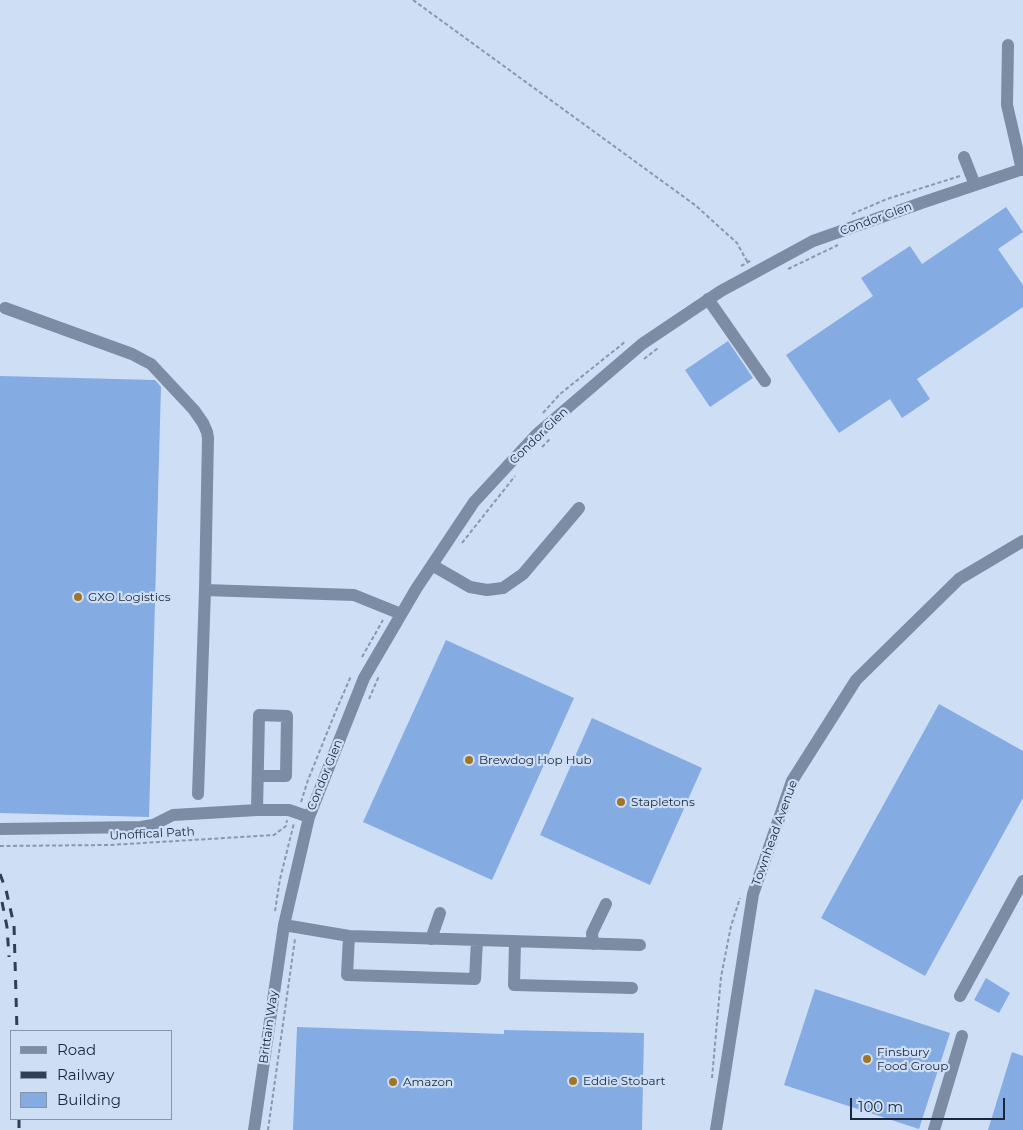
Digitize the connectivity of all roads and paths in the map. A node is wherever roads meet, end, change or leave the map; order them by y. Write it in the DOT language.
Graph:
graph roads {
  1 [pos="413,0"];
  2 [pos="1008,45"];
  3 [pos="964,157"];
  4 [pos="1022,170"];
  5 [pos="970,173"];
  6 [pos="975,185"];
  7 [pos="847,216"];
  8 [pos="756,258"];
  9 [pos="739,267"];
  10 [pos="750,268"];
  11 [pos="708,300"];
  12 [pos="5,308"];
  13 [pos="632,337"];
  14 [pos="766,381"];
  15 [pos="542,414"];
  16 [pos="579,508"];
  17 [pos="1023,541"];
  18 [pos="432,565"];
  19 [pos="205,590"];
  20 [pos="395,611"];
  21 [pos="358,664"];
  22 [pos="353,672"];
  23 [pos="258,776"];
  24 [pos="198,794"];
  25 [pos="257,810"];
  26 [pos="298,813"];
  27 [pos="0,828"];
  28 [pos="0,846"];
  29 [pos="1023,881"];
  30 [pos="740,898"];
  31 [pos="606,904"];
  32 [pos="440,913"];
  33 [pos="279,921"];
  34 [pos="349,936"];
  35 [pos="431,939"];
  36 [pos="477,940"];
  37 [pos="515,941"];
  38 [pos="593,944"];
  39 [pos="640,945"];
  40 [pos="632,988"];
  41 [pos="960,996"];
  42 [pos="962,1036"];
  43 [pos="711,1082"];
  44 [pos="716,1129"];
  45 [pos="254,1130"];
  46 [pos="934,1130"];
  1 -- 10 [label="path"];
  2 -- 4 [label="street"];
  3 -- 5 [label="street"];
  4 -- 6 [label="street, Condor Glen"];
  5 -- 6 [label="street"];
  5 -- 7 [label="path"];
  6 -- 10 [label="street, Condor Glen"];
  8 -- 10 [label="path"];
  9 -- 10 [label="path"];
  10 -- 11 [label="street, Condor Glen"];
  11 -- 14 [label="street"];
  11 -- 18 [label="street, Condor Glen"];
  12 -- 19 [label="street"];
  13 -- 15 [label="path"];
  16 -- 18 [label="street"];
  17 -- 44 [label="street, Townhead Avenue"];
  18 -- 20 [label="street, Condor Glen"];
  19 -- 20 [label="street"];
  19 -- 24 [label="street"];
  20 -- 21 [label="path"];
  20 -- 26 [label="street, Condor Glen"];
  22 -- 26 [label="path"];
  23 -- 23 [label="street"];
  23 -- 25 [label="street"];
  25 -- 26 [label="street"];
  25 -- 27 [label="street"];
  26 -- 28 [label="path, Unoffical Path"];
  26 -- 33 [label="street, Condor Glen"];
  26 -- 33 [label="path"];
  29 -- 41 [label="street"];
  30 -- 43 [label="path"];
  31 -- 38 [label="street"];
  32 -- 35 [label="street"];
  33 -- 34 [label="street"];
  33 -- 45 [label="street, Brittain Way"];
  34 -- 35 [label="street"];
  34 -- 36 [label="street"];
  35 -- 36 [label="street"];
  36 -- 37 [label="street"];
  37 -- 38 [label="street"];
  37 -- 40 [label="street"];
  38 -- 39 [label="street"];
  42 -- 46 [label="street"];
}
